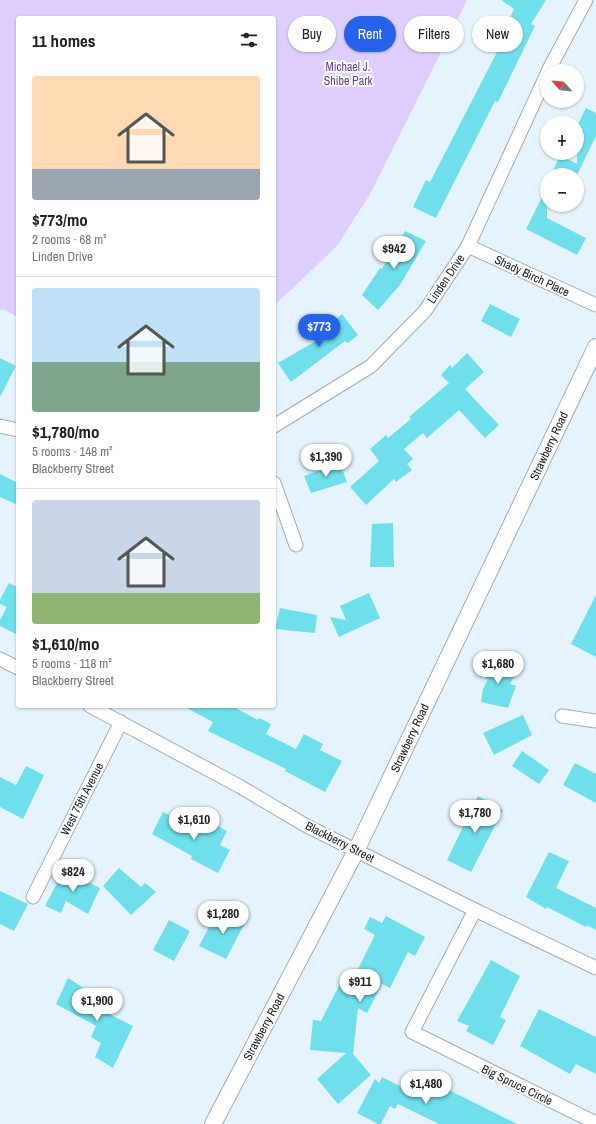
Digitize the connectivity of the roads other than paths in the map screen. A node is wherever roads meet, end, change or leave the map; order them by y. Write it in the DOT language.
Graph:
graph roads {
  1 [pos="586,0"];
  2 [pos="552,64"];
  3 [pos="540,89"];
  4 [pos="468,246"];
  5 [pos="596,305"];
  6 [pos="596,347"];
  7 [pos="276,425"];
  8 [pos="0,426"];
  9 [pos="16,430"];
  10 [pos="276,489"];
  11 [pos="296,545"];
  12 [pos="0,659"];
  13 [pos="16,667"];
  14 [pos="94,708"];
  15 [pos="562,716"];
  16 [pos="596,721"];
  17 [pos="121,722"];
  18 [pos="356,851"];
  19 [pos="33,897"];
  20 [pos="476,910"];
  21 [pos="596,968"];
  22 [pos="596,1123"];
  23 [pos="213,1124"];
  1 -- 2 [label="street"];
  3 -- 4 [label="street, Linden Drive"];
  4 -- 5 [label="street, Shady Birch Place"];
  4 -- 7 [label="street, Linden Drive"];
  6 -- 18 [label="street, Strawberry Road"];
  8 -- 9 [label="street"];
  10 -- 11 [label="street"];
  12 -- 13 [label="street"];
  14 -- 17 [label="street, Blackberry Street"];
  15 -- 16 [label="street"];
  17 -- 18 [label="street, Blackberry Street"];
  17 -- 19 [label="street, West 75th Avenue"];
  18 -- 20 [label="street, Blackberry Street"];
  18 -- 23 [label="street, Strawberry Road"];
  20 -- 21 [label="street, Blackberry Street"];
  20 -- 22 [label="street, Big Spruce Circle"];
}
